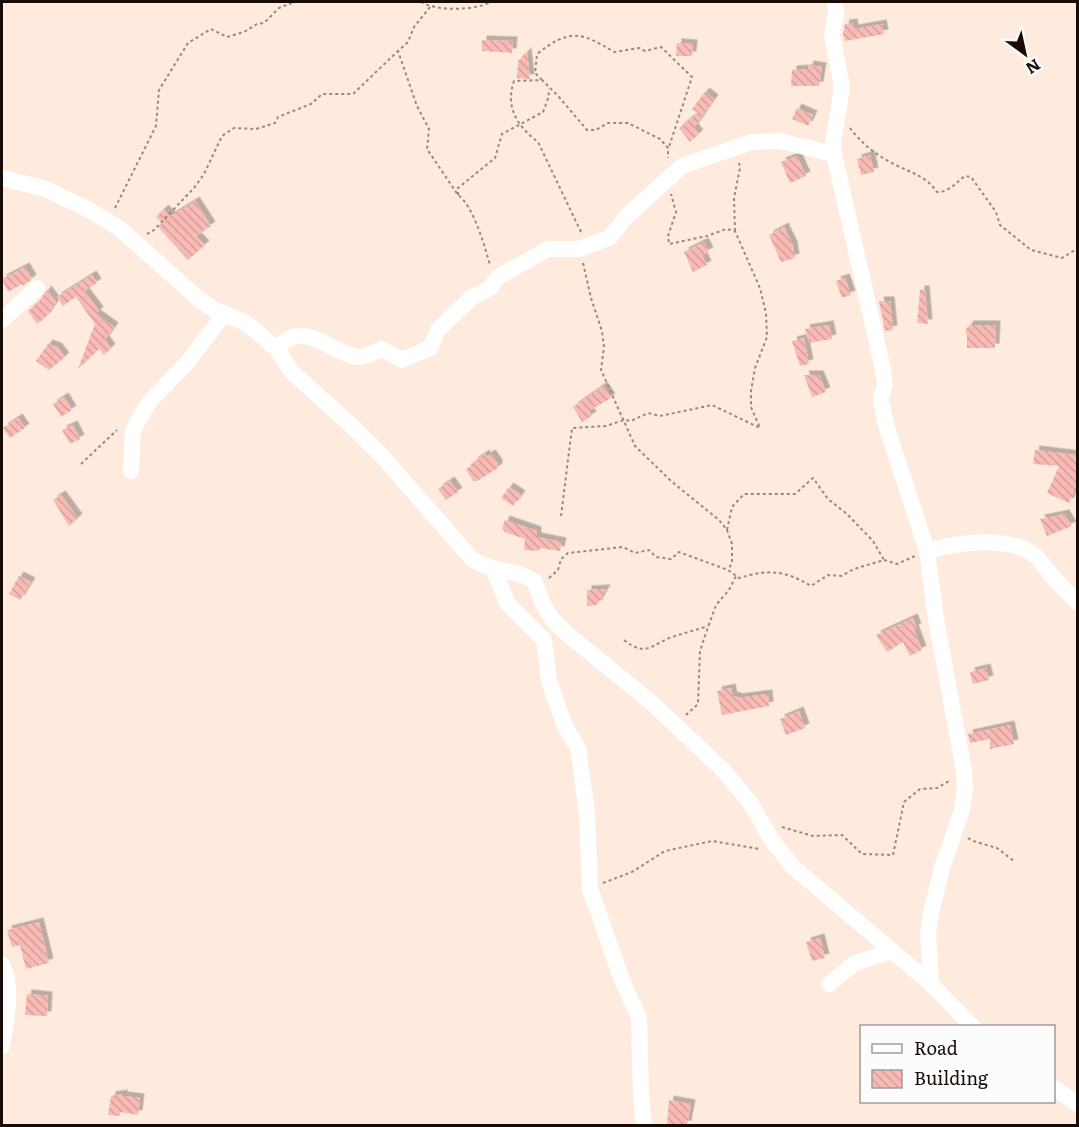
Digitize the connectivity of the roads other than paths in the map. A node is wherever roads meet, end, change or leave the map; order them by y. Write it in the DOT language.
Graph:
graph roads {
  1 [pos="835,2"];
  2 [pos="834,154"];
  3 [pos="2,178"];
  4 [pos="37,288"];
  5 [pos="225,313"];
  6 [pos="2,320"];
  7 [pos="276,348"];
  8 [pos="131,471"];
  9 [pos="927,550"];
  10 [pos="493,569"];
  11 [pos="1077,603"];
  12 [pos="892,951"];
  13 [pos="2,963"];
  14 [pos="829,984"];
  15 [pos="931,984"];
  16 [pos="971,1025"];
  17 [pos="2,1046"];
  18 [pos="1055,1089"];
  19 [pos="1077,1104"];
  20 [pos="644,1125"];
  1 -- 2 [label="street"];
  2 -- 7 [label="street"];
  2 -- 9 [label="street"];
  3 -- 5 [label="street"];
  4 -- 6 [label="street"];
  5 -- 7 [label="street"];
  5 -- 8 [label="street"];
  7 -- 10 [label="street"];
  9 -- 11 [label="street"];
  9 -- 15 [label="street"];
  10 -- 12 [label="street"];
  10 -- 20 [label="street"];
  12 -- 14 [label="street"];
  12 -- 15 [label="street"];
  13 -- 17 [label="street"];
  15 -- 16 [label="street"];
  18 -- 19 [label="street"];
}
